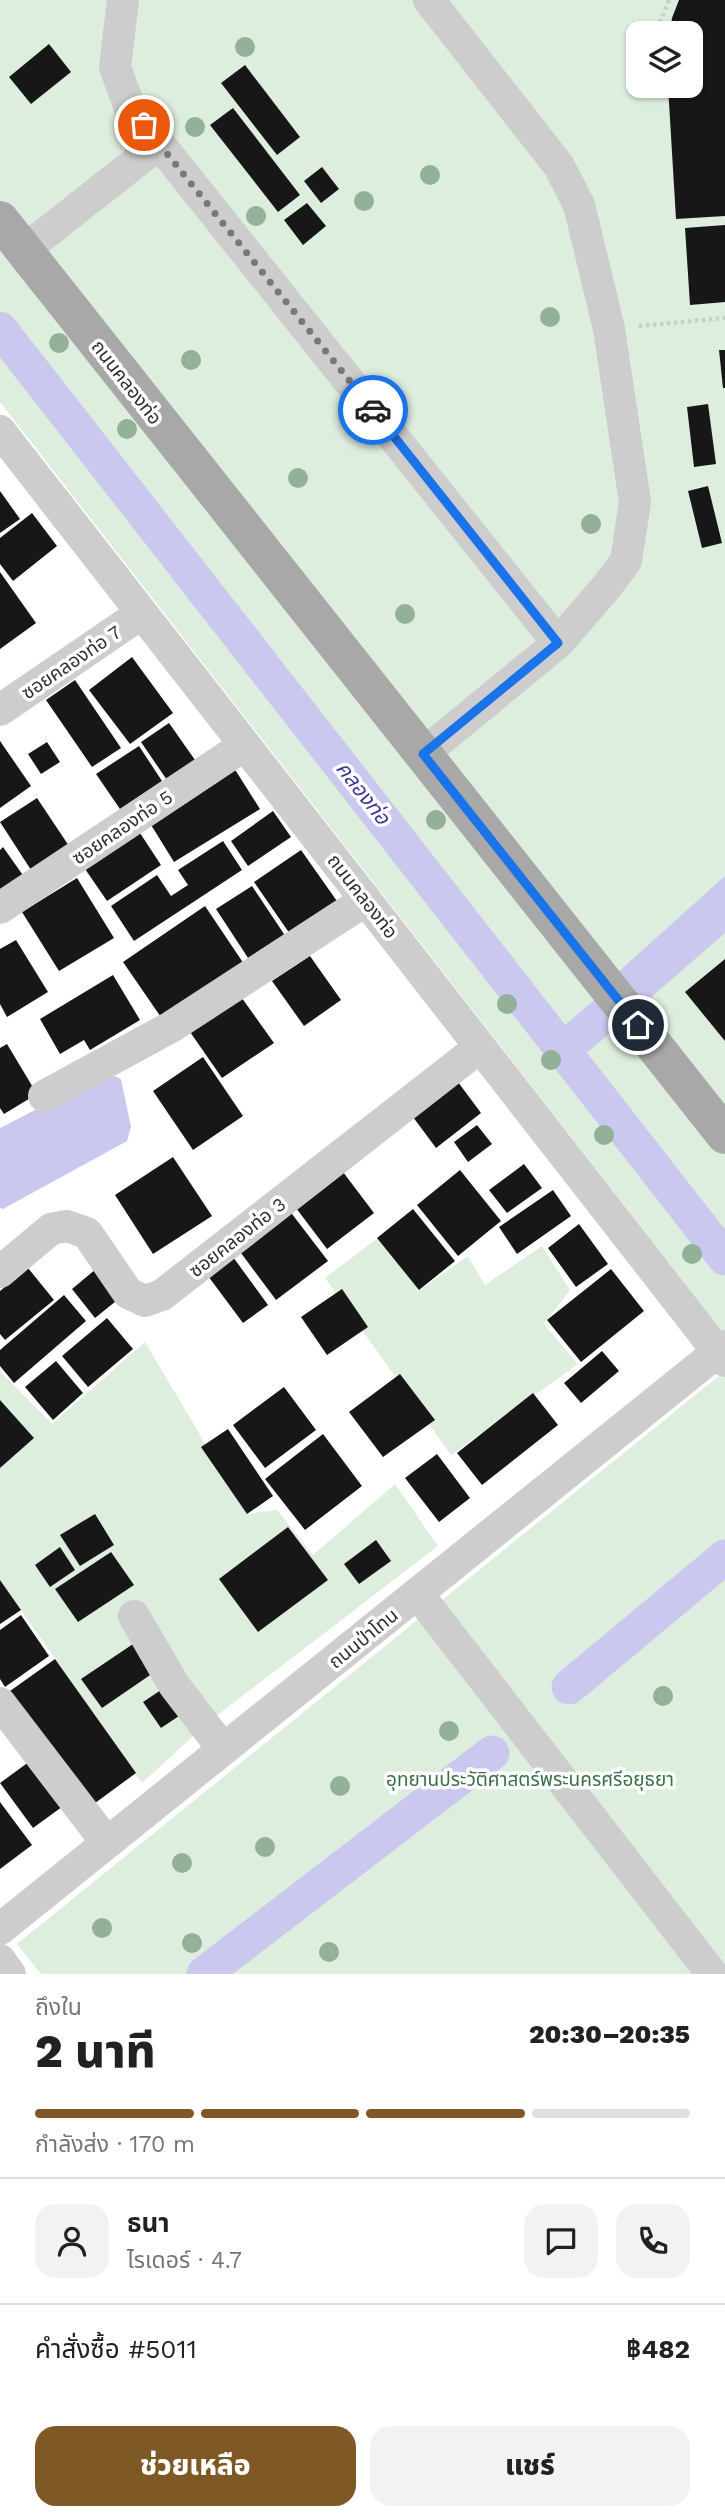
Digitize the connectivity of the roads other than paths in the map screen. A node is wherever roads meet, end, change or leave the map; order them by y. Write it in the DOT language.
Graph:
graph roads {
  1 [pos="123,0"];
  2 [pos="429,0"];
  3 [pos="159,144"];
  4 [pos="0,220"];
  5 [pos="23,251"];
  6 [pos="0,431"];
  7 [pos="142,613"];
  8 [pos="558,643"];
  9 [pos="0,710"];
  10 [pos="245,745"];
  11 [pos="423,754"];
  12 [pos="366,900"];
  13 [pos="0,908"];
  14 [pos="480,1046"];
  15 [pos="44,1096"];
  16 [pos="725,1135"];
  17 [pos="0,1272"];
  18 [pos="723,1353"];
  19 [pos="418,1594"];
  20 [pos="134,1616"];
  21 [pos="0,1703"];
  22 [pos="223,1749"];
  23 [pos="107,1843"];
  24 [pos="0,1928"];
  25 [pos="0,1960"];
  26 [pos="10,1974"];
  27 [pos="712,1974"];
  1 -- 3 [label="street"];
  2 -- 8 [label="street"];
  3 -- 5 [label="street"];
  3 -- 8 [label="street"];
  4 -- 5 [label="main road, ถนนคลองท่อ"];
  5 -- 11 [label="main road, ถนนคลองท่อ"];
  6 -- 7 [label="street, ถนนคลองท่อ"];
  7 -- 9 [label="street, ซอยคลองท่อ 7"];
  7 -- 10 [label="street, ถนนคลองท่อ"];
  8 -- 11 [label="street"];
  10 -- 12 [label="street, ถนนคลองท่อ"];
  10 -- 13 [label="street, ซอยคลองท่อ 5"];
  11 -- 16 [label="main road, ถนนคลองท่อ"];
  12 -- 14 [label="street, ถนนคลองท่อ"];
  12 -- 15 [label="street"];
  14 -- 17 [label="street, ซอยคลองท่อ 3"];
  14 -- 18 [label="street, ถนนคลองท่อ"];
  18 -- 19 [label="street, ถนนป่าโทน"];
  19 -- 22 [label="street, ถนนป่าโทน"];
  19 -- 27 [label="street"];
  20 -- 22 [label="street"];
  21 -- 23 [label="street"];
  22 -- 23 [label="street, ถนนป่าโทน"];
  23 -- 24 [label="street, ถนนป่าโทน"];
  25 -- 26 [label="street"];
}
